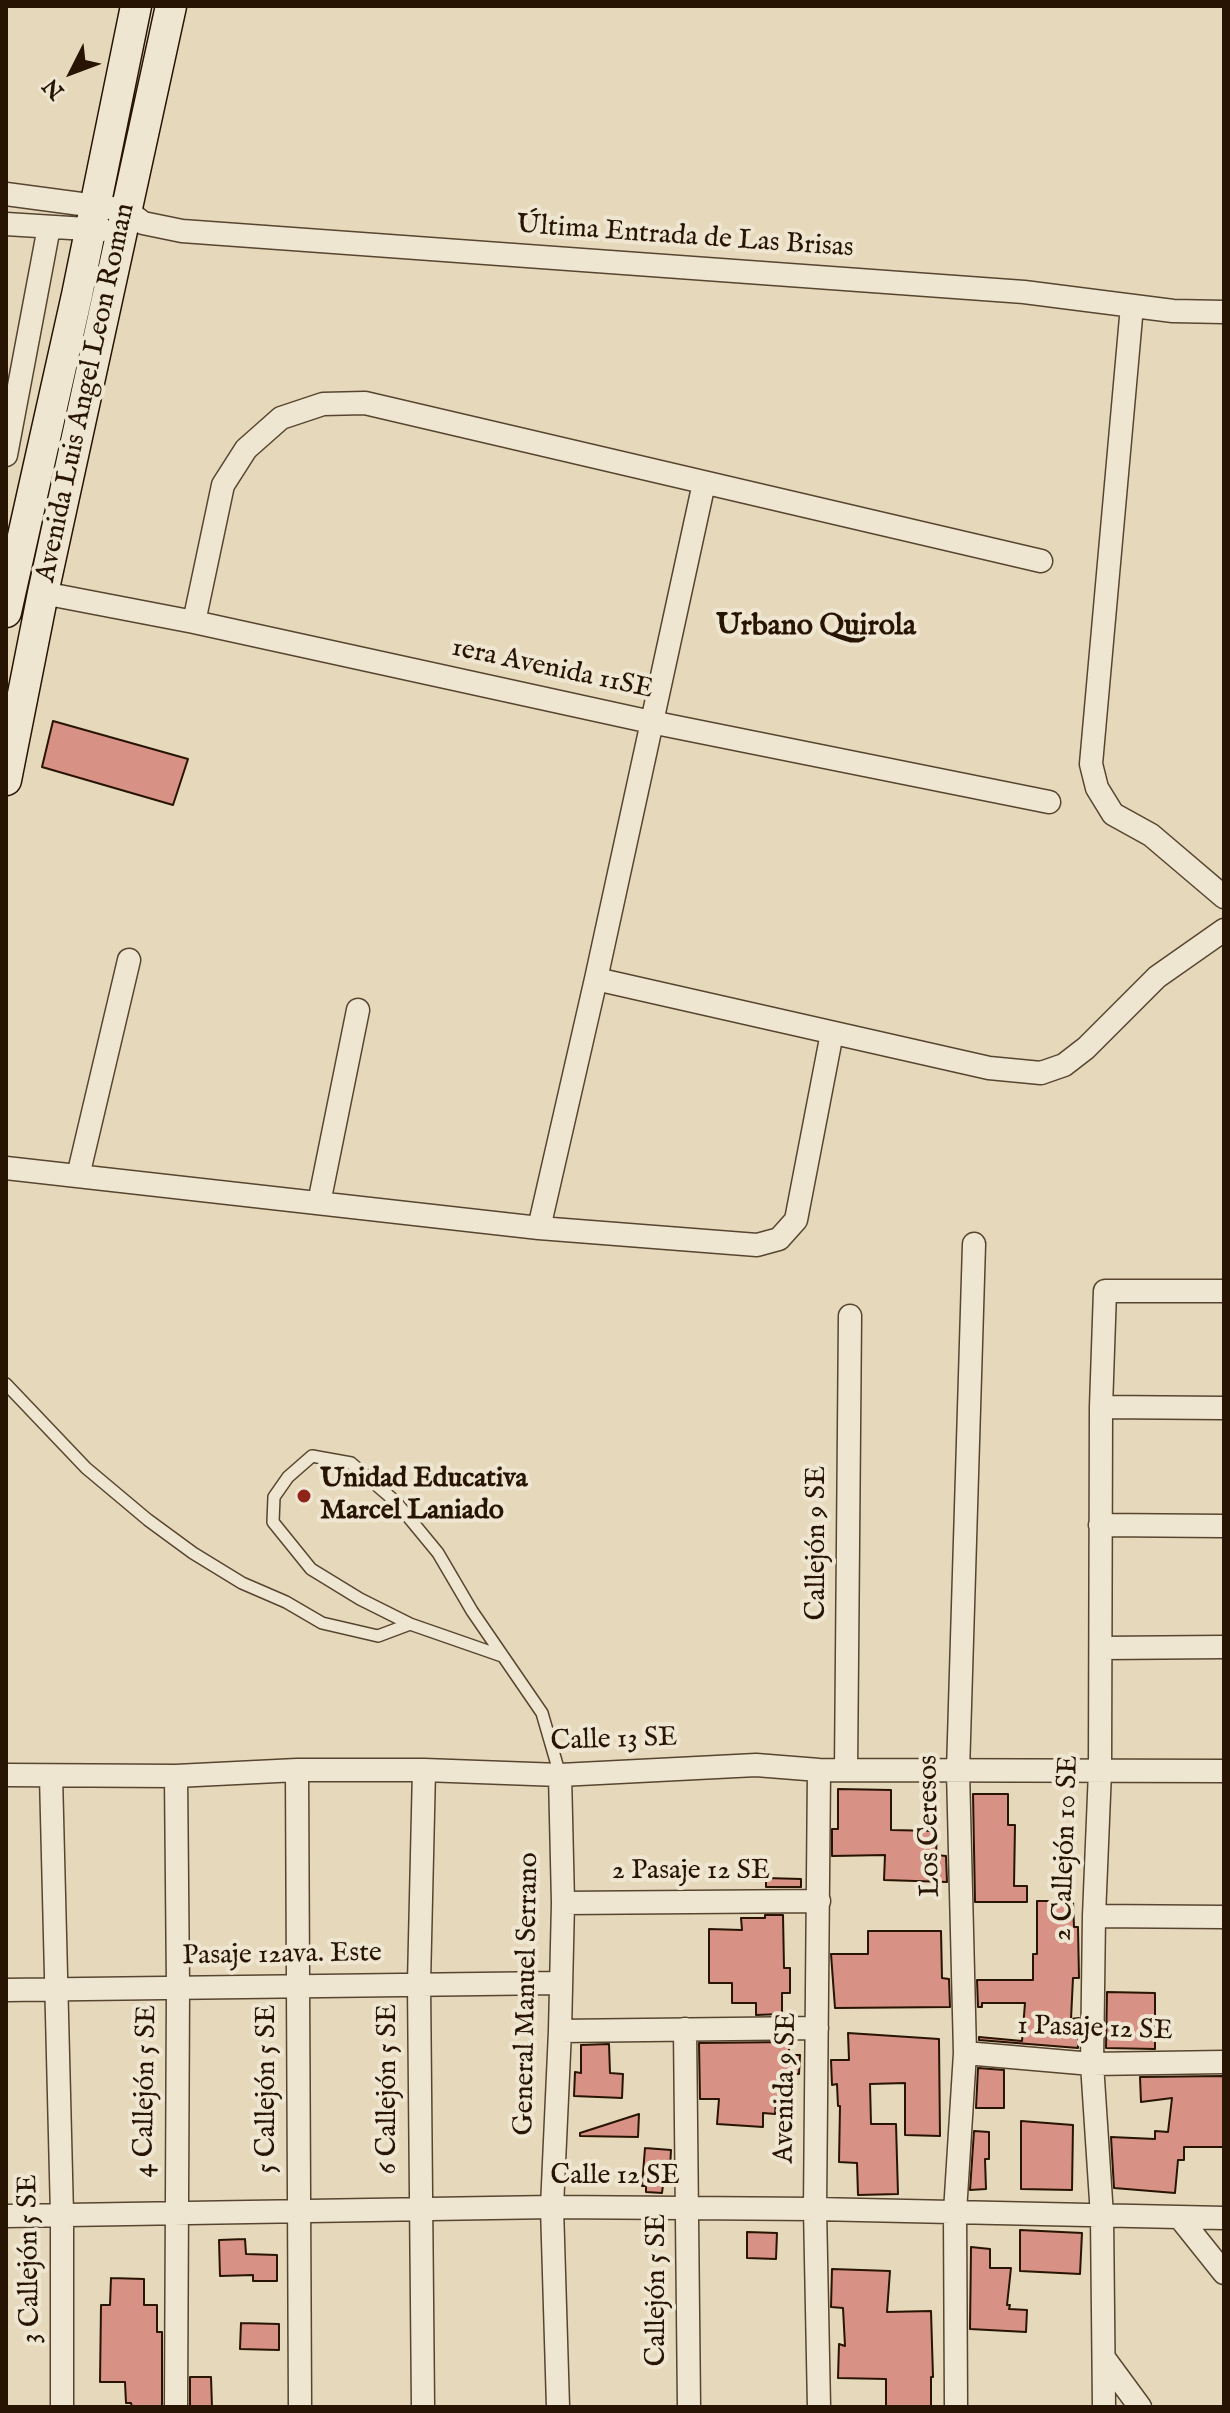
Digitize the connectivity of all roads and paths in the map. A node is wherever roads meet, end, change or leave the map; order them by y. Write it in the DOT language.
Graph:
graph roads {
  1 [pos="136,6"];
  2 [pos="171,6"];
  3 [pos="6,194"];
  4 [pos="93,216"];
  5 [pos="130,221"];
  6 [pos="6,224"];
  7 [pos="49,227"];
  8 [pos="1132,306"];
  9 [pos="1224,312"];
  10 [pos="6,455"];
  11 [pos="704,483"];
  12 [pos="13,553"];
  13 [pos="1041,561"];
  14 [pos="43,593"];
  15 [pos="6,612"];
  16 [pos="194,622"];
  17 [pos="651,722"];
  18 [pos="6,780"];
  19 [pos="1049,802"];
  20 [pos="1224,897"];
  21 [pos="1224,930"];
  22 [pos="129,960"];
  23 [pos="596,979"];
  24 [pos="358,1010"];
  25 [pos="832,1033"];
  26 [pos="6,1168"];
  27 [pos="78,1176"];
  28 [pos="319,1203"];
  29 [pos="539,1228"];
  30 [pos="974,1244"];
  31 [pos="1224,1291"];
  32 [pos="850,1316"];
  33 [pos="6,1384"];
  34 [pos="1101,1407"];
  35 [pos="1224,1408"];
  36 [pos="1100,1525"];
  37 [pos="1224,1526"];
  38 [pos="410,1624"];
  39 [pos="1224,1647"];
  40 [pos="1101,1648"];
  41 [pos="502,1656"];
  42 [pos="297,1770"];
  43 [pos="424,1770"];
  44 [pos="819,1770"];
  45 [pos="846,1770"];
  46 [pos="958,1771"];
  47 [pos="1100,1771"];
  48 [pos="1224,1771"];
  49 [pos="6,1775"];
  50 [pos="560,1775"];
  51 [pos="51,1776"];
  52 [pos="176,1776"];
  53 [pos="819,1901"];
  54 [pos="563,1903"];
  55 [pos="1094,1916"];
  56 [pos="1224,1917"];
  57 [pos="419,1983"];
  58 [pos="559,1983"];
  59 [pos="298,1987"];
  60 [pos="178,1988"];
  61 [pos="55,1989"];
  62 [pos="6,1990"];
  63 [pos="817,2028"];
  64 [pos="685,2029"];
  65 [pos="560,2031"];
  66 [pos="965,2053"];
  67 [pos="1224,2062"];
  68 [pos="1092,2064"];
  69 [pos="552,2207"];
  70 [pos="688,2208"];
  71 [pos="420,2209"];
  72 [pos="815,2209"];
  73 [pos="299,2211"];
  74 [pos="955,2212"];
  75 [pos="176,2213"];
  76 [pos="62,2215"];
  77 [pos="6,2216"];
  78 [pos="1102,2216"];
  79 [pos="1180,2218"];
  80 [pos="1224,2218"];
  81 [pos="1224,2273"];
  82 [pos="1104,2358"];
  83 [pos="62,2407"];
  84 [pos="176,2407"];
  85 [pos="300,2407"];
  86 [pos="423,2407"];
  87 [pos="558,2407"];
  88 [pos="689,2407"];
  89 [pos="819,2407"];
  90 [pos="956,2407"];
  91 [pos="1104,2407"];
  92 [pos="1140,2407"];
  1 -- 4 [label="main road, Avenida Luis Angel Leon Roman"];
  2 -- 5 [label="main road, Avenida Luis Angel Leon Roman"];
  3 -- 4 [label="street, Última Entrada de Las Brisas"];
  4 -- 5 [label="street, Última Entrada de Las Brisas"];
  4 -- 7 [label="street, Última Entrada de Las Brisas"];
  4 -- 12 [label="main road, Avenida Luis Angel Leon Roman"];
  5 -- 8 [label="street, Última Entrada de Las Brisas"];
  5 -- 14 [label="main road, Avenida Luis Angel Leon Roman"];
  6 -- 7 [label="street, Última Entrada de Las Brisas"];
  7 -- 10 [label="street"];
  8 -- 9 [label="street, Última Entrada de Las Brisas"];
  8 -- 20 [label="street"];
  11 -- 13 [label="street"];
  11 -- 16 [label="street"];
  11 -- 17 [label="street"];
  12 -- 15 [label="main road, Avenida Luis Angel Leon Roman"];
  14 -- 16 [label="street, 1era Avenida 11SE"];
  14 -- 18 [label="main road, Avenida Luis Angel Leon Roman"];
  16 -- 17 [label="street, 1era Avenida 11SE"];
  17 -- 19 [label="street, 1era Avenida 11SE"];
  17 -- 23 [label="street"];
  21 -- 25 [label="street"];
  22 -- 27 [label="street"];
  23 -- 25 [label="street"];
  23 -- 29 [label="street"];
  24 -- 28 [label="street"];
  25 -- 29 [label="street"];
  26 -- 27 [label="street"];
  27 -- 28 [label="street"];
  28 -- 29 [label="street"];
  30 -- 46 [label="street, Los Ceresos"];
  31 -- 34 [label="street, 2 Callejón 10 SE"];
  32 -- 45 [label="street, Callejón 9 SE"];
  33 -- 38 [label="lane"];
  34 -- 35 [label="street"];
  34 -- 36 [label="street, 2 Callejón 10 SE"];
  36 -- 37 [label="street"];
  36 -- 40 [label="street, 2 Callejón 10 SE"];
  38 -- 41 [label="lane"];
  38 -- 41 [label="lane"];
  39 -- 40 [label="street"];
  40 -- 47 [label="street, 2 Callejón 10 SE"];
  41 -- 50 [label="lane"];
  42 -- 43 [label="street, Calle 13 SE"];
  42 -- 52 [label="street, Calle 13 SE"];
  42 -- 59 [label="street, 5 Callejón 5 SE"];
  43 -- 50 [label="street, Calle 13 SE"];
  43 -- 57 [label="street, 6 Callejón 5 SE"];
  44 -- 45 [label="street, Calle 13 SE"];
  44 -- 50 [label="street, Calle 13 SE"];
  44 -- 53 [label="street, Avenida 9 SE"];
  45 -- 46 [label="street, Calle 13 SE"];
  46 -- 47 [label="street, Calle 13 SE"];
  46 -- 66 [label="street, Los Ceresos"];
  47 -- 48 [label="street, Calle 13 SE"];
  47 -- 55 [label="street, 2 Callejón 10 SE"];
  49 -- 51 [label="street, Calle 13 SE"];
  50 -- 54 [label="street, General Manuel Serrano"];
  51 -- 52 [label="street, Calle 13 SE"];
  51 -- 61 [label="street, 3 Callejón 5 SE"];
  52 -- 60 [label="street, 4 Callejón 5 SE"];
  53 -- 54 [label="street, 2 Pasaje 12 SE"];
  53 -- 63 [label="street, Avenida 9 SE"];
  54 -- 58 [label="street, General Manuel Serrano"];
  55 -- 56 [label="street"];
  55 -- 68 [label="street, 2 Callejón 10 SE"];
  57 -- 58 [label="street, Pasaje 12ava. Este"];
  57 -- 59 [label="street, Pasaje 12ava. Este"];
  57 -- 71 [label="street, 6 Callejón 5 SE"];
  58 -- 65 [label="street, General Manuel Serrano"];
  59 -- 60 [label="street, Pasaje 12ava. Este"];
  59 -- 73 [label="street, 5 Callejón 5 SE"];
  60 -- 61 [label="street, Pasaje 12ava. Este"];
  60 -- 75 [label="street, 4 Callejón 5 SE"];
  61 -- 62 [label="street, Pasaje 12ava. Este"];
  61 -- 76 [label="street, 3 Callejón 5 SE"];
  63 -- 64 [label="street"];
  63 -- 72 [label="street, Avenida 9 SE"];
  64 -- 65 [label="street"];
  64 -- 70 [label="street, Callejón 5 SE"];
  65 -- 69 [label="street, General Manuel Serrano"];
  66 -- 68 [label="street, 1 Pasaje 12 SE"];
  66 -- 74 [label="street, Los Ceresos"];
  67 -- 68 [label="street, 1 Pasaje 12 SE"];
  68 -- 78 [label="street, 2 Callejón 10 SE"];
  69 -- 70 [label="street, Calle 12 SE"];
  69 -- 71 [label="street, Calle 12 SE"];
  69 -- 87 [label="street, General Manuel Serrano"];
  70 -- 72 [label="street, Calle 12 SE"];
  70 -- 88 [label="street, Callejón 5 SE"];
  71 -- 73 [label="street, Calle 12 SE"];
  71 -- 86 [label="street, 6 Callejón 5 SE"];
  72 -- 74 [label="street, Calle 12 SE"];
  72 -- 89 [label="street, Avenida 9 SE"];
  73 -- 75 [label="street, Calle 12 SE"];
  73 -- 85 [label="street, 5 Callejón 5 SE"];
  74 -- 78 [label="street, Calle 12 SE"];
  74 -- 90 [label="street, Los Ceresos"];
  75 -- 76 [label="street, Calle 12 SE"];
  75 -- 84 [label="street, 4 Callejón 5 SE"];
  76 -- 77 [label="street, Calle 12 SE"];
  76 -- 83 [label="street, 3 Callejón 5 SE"];
  78 -- 79 [label="street, Calle 12 SE"];
  78 -- 82 [label="street, 2 Callejón 10 SE"];
  79 -- 80 [label="street, Calle 12 SE"];
  79 -- 81 [label="street"];
  82 -- 91 [label="street, 2 Callejón 10 SE"];
  82 -- 92 [label="street"];
}
